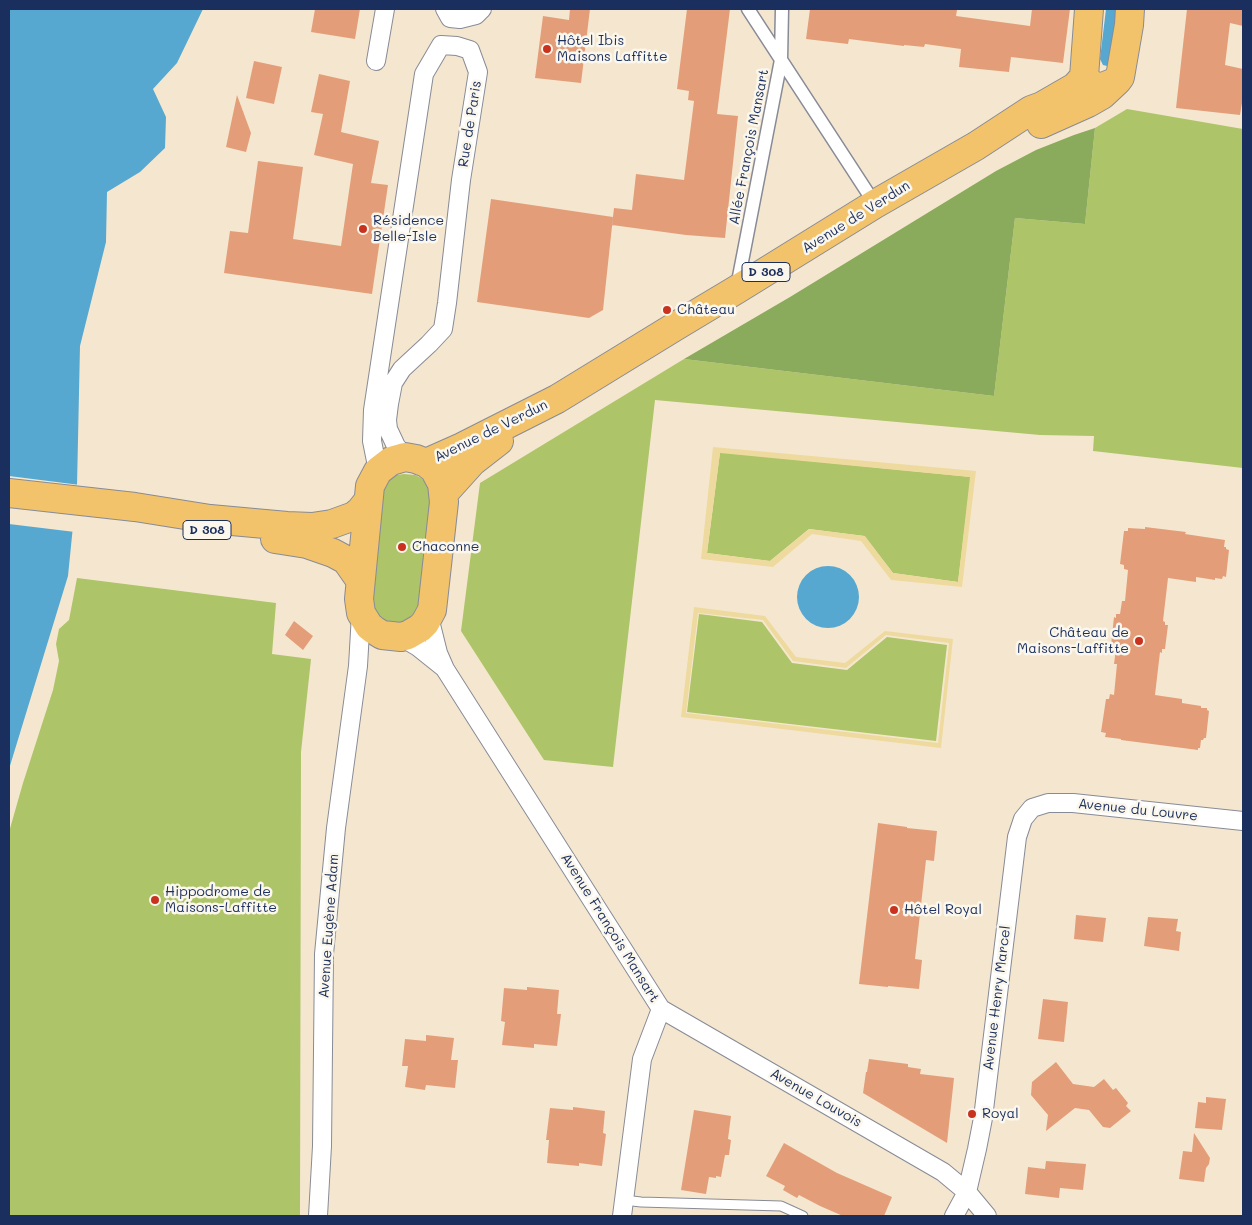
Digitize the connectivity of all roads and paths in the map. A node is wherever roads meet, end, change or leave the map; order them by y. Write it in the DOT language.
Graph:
graph roads {
  1 [pos="385,9"];
  2 [pos="445,9"];
  3 [pos="482,9"];
  4 [pos="748,9"];
  5 [pos="782,9"];
  6 [pos="1090,9"];
  7 [pos="1130,9"];
  8 [pos="780,60"];
  9 [pos="376,61"];
  10 [pos="1084,77"];
  11 [pos="1117,81"];
  12 [pos="976,146"];
  13 [pos="875,204"];
  14 [pos="736,290"];
  15 [pos="557,398"];
  16 [pos="415,460"];
  17 [pos="378,471"];
  18 [pos="9,493"];
  19 [pos="444,493"];
  20 [pos="368,501"];
  21 [pos="9,506"];
  22 [pos="134,514"];
  23 [pos="360,580"];
  24 [pos="361,613"];
  25 [pos="429,617"];
  26 [pos="396,637"];
  27 [pos="358,666"];
  28 [pos="445,669"];
  29 [pos="1032,808"];
  30 [pos="1243,820"];
  31 [pos="661,1009"];
  32 [pos="967,1192"];
  33 [pos="623,1208"];
  34 [pos="318,1216"];
  35 [pos="803,1216"];
  36 [pos="954,1216"];
  37 [pos="987,1216"];
  1 -- 9 [label="street"];
  2 -- 3 [label="street"];
  4 -- 8 [label="street"];
  5 -- 8 [label="street, Allée François Mansart"];
  6 -- 10 [label="main road"];
  7 -- 11 [label="main road"];
  8 -- 13 [label="street"];
  8 -- 14 [label="street, Allée François Mansart"];
  10 -- 11 [label="main road"];
  10 -- 12 [label="main road, Avenue de Verdun / D 308"];
  11 -- 12 [label="main road, Avenue de Verdun / D 308"];
  12 -- 13 [label="main road, Avenue de Verdun / D 308"];
  13 -- 14 [label="main road, Avenue de Verdun / D 308"];
  14 -- 15 [label="main road, Avenue de Verdun / D 308"];
  15 -- 16 [label="main road, Avenue de Verdun / D 308"];
  15 -- 19 [label="main road, Avenue de Verdun / D 308"];
  16 -- 17 [label="main road, Avenue de Verdun"];
  16 -- 17 [label="street, Rue de Paris"];
  16 -- 19 [label="main road, Avenue de Verdun"];
  17 -- 20 [label="main road"];
  18 -- 22 [label="main road, D 308"];
  19 -- 25 [label="main road, Avenue de Verdun"];
  20 -- 22 [label="main road, D 308"];
  20 -- 23 [label="main road"];
  21 -- 22 [label="main road, D 308"];
  22 -- 23 [label="main road, D 308"];
  23 -- 24 [label="main road"];
  24 -- 26 [label="main road"];
  24 -- 27 [label="street, Avenue Eugène Adam"];
  25 -- 26 [label="main road"];
  25 -- 28 [label="street, Avenue François Mansart"];
  26 -- 27 [label="street"];
  26 -- 28 [label="street, Avenue François Mansart"];
  27 -- 34 [label="street, Avenue Eugène Adam"];
  28 -- 31 [label="street, Avenue François Mansart"];
  29 -- 30 [label="street, Avenue du Louvre"];
  29 -- 32 [label="street, Avenue Henry Marcel"];
  31 -- 32 [label="street, Avenue Louvois"];
  31 -- 33 [label="street, Avenue François Mansart"];
  32 -- 36 [label="street, Avenue Henry Marcel"];
  32 -- 37 [label="street, Avenue Louvois"];
  33 -- 35 [label="lane"];
}
